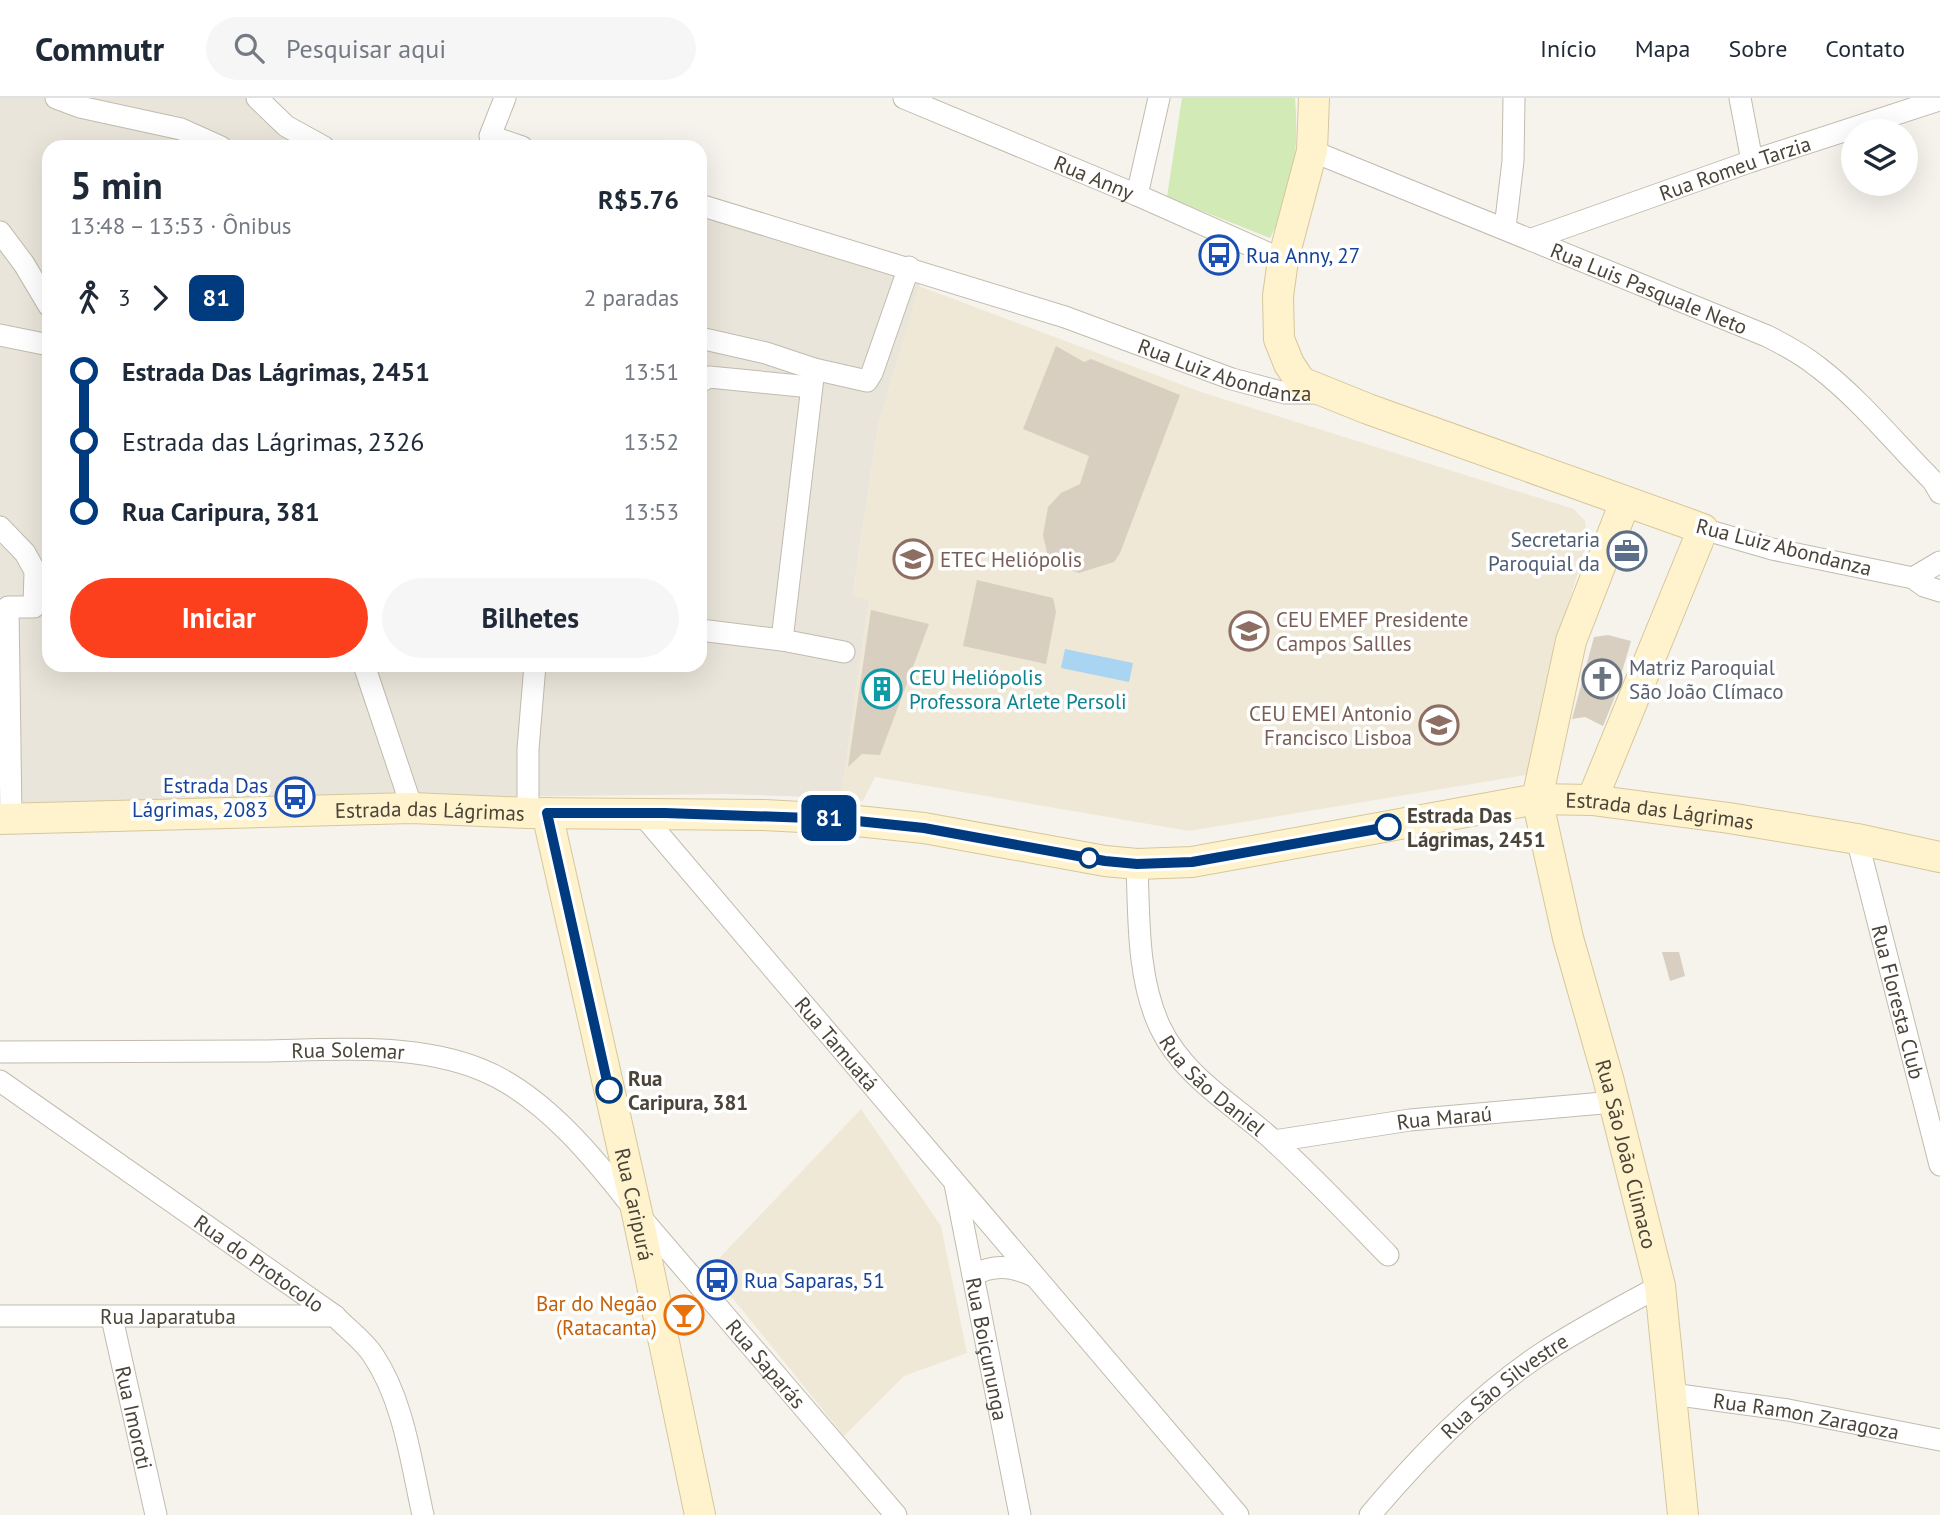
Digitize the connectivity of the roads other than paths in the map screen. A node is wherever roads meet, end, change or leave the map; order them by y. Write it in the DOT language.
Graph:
graph roads {
  1 [pos="56,98"];
  2 [pos="257,98"];
  3 [pos="505,98"];
  4 [pos="904,98"];
  5 [pos="1158,98"];
  6 [pos="1314,98"];
  7 [pos="1514,98"];
  8 [pos="1740,98"];
  9 [pos="1939,100"];
  10 [pos="205,140"];
  11 [pos="307,140"];
  12 [pos="489,140"];
  13 [pos="1312,150"];
  14 [pos="1752,161"];
  15 [pos="1137,195"];
  16 [pos="707,207"];
  17 [pos="1505,228"];
  18 [pos="0,232"];
  19 [pos="1532,239"];
  20 [pos="1283,260"];
  21 [pos="909,267"];
  22 [pos="42,294"];
  23 [pos="0,335"];
  24 [pos="707,340"];
  25 [pos="42,344"];
  26 [pos="707,378"];
  27 [pos="813,378"];
  28 [pos="1327,393"];
  29 [pos="1940,493"];
  30 [pos="1625,502"];
  31 [pos="0,527"];
  32 [pos="1703,529"];
  33 [pos="1940,562"];
  34 [pos="1913,578"];
  35 [pos="1940,591"];
  36 [pos="4,607"];
  37 [pos="707,631"];
  38 [pos="782,640"];
  39 [pos="844,652"];
  40 [pos="366,672"];
  41 [pos="534,672"];
  42 [pos="5,700"];
  43 [pos="1537,799"];
  44 [pos="1592,800"];
  45 [pos="412,808"];
  46 [pos="538,813"];
  47 [pos="640,813"];
  48 [pos="6,819"];
  49 [pos="1857,839"];
  50 [pos="1940,857"];
  51 [pos="1137,864"];
  52 [pos="0,1052"];
  53 [pos="0,1082"];
  54 [pos="1614,1102"];
  55 [pos="1275,1141"];
  56 [pos="1940,1165"];
  57 [pos="954,1182"];
  58 [pos="636,1213"];
  59 [pos="1388,1255"];
  60 [pos="973,1275"];
  61 [pos="1034,1276"];
  62 [pos="1660,1286"];
  63 [pos="10,1316"];
  64 [pos="335,1317"];
  65 [pos="112,1318"];
  66 [pos="0,1326"];
  67 [pos="1672,1394"];
  68 [pos="1940,1440"];
  69 [pos="156,1515"];
  70 [pos="424,1515"];
  71 [pos="700,1515"];
  72 [pos="896,1515"];
  73 [pos="1020,1515"];
  74 [pos="1238,1515"];
  75 [pos="1370,1515"];
  76 [pos="1683,1515"];
  1 -- 10 [label="street"];
  2 -- 11 [label="street"];
  3 -- 12 [label="street"];
  4 -- 15 [label="street, Rua Anny"];
  5 -- 15 [label="street"];
  6 -- 13 [label="street"];
  7 -- 17 [label="street"];
  8 -- 14 [label="street"];
  9 -- 14 [label="street, Rua Romeu Tarzia"];
  13 -- 17 [label="street, Rua Luis Pasquale Neto"];
  13 -- 20 [label="street"];
  14 -- 19 [label="street, Rua Romeu Tarzia"];
  15 -- 20 [label="street, Rua Anny"];
  16 -- 21 [label="street, Rua Luiz Abondanza"];
  17 -- 19 [label="street, Rua Luis Pasquale Neto"];
  18 -- 22 [label="street"];
  19 -- 29 [label="street, Rua Luis Pasquale Neto"];
  20 -- 28 [label="street"];
  21 -- 27 [label="street"];
  21 -- 28 [label="street, Rua Luiz Abondanza"];
  23 -- 25 [label="street"];
  24 -- 27 [label="street"];
  26 -- 27 [label="street"];
  27 -- 38 [label="street"];
  28 -- 30 [label="street, Rua Luiz Abondanza"];
  30 -- 32 [label="street, Rua Luiz Abondanza"];
  30 -- 43 [label="street"];
  31 -- 36 [label="street"];
  32 -- 34 [label="street, Rua Luiz Abondanza"];
  32 -- 44 [label="street"];
  33 -- 34 [label="street"];
  34 -- 35 [label="street, Rua Luiz Abondanza"];
  36 -- 42 [label="street"];
  37 -- 38 [label="street"];
  38 -- 39 [label="street"];
  40 -- 45 [label="street"];
  41 -- 46 [label="street"];
  42 -- 48 [label="street"];
  43 -- 44 [label="street, Estrada das Lágrimas"];
  43 -- 51 [label="street, Estrada das Lágrimas"];
  43 -- 54 [label="street, Rua São João Climaco"];
  44 -- 49 [label="street, Estrada das Lágrimas"];
  45 -- 46 [label="street, Estrada das Lágrimas"];
  45 -- 48 [label="street, Estrada das Lágrimas"];
  46 -- 47 [label="street, Estrada das Lágrimas"];
  46 -- 58 [label="street, Rua Caripurá"];
  47 -- 51 [label="street, Estrada das Lágrimas"];
  47 -- 57 [label="street, Rua Tamuatá"];
  49 -- 50 [label="street, Estrada das Lágrimas"];
  49 -- 56 [label="street, Rua Floresta Club"];
  51 -- 55 [label="street, Rua São Daniel"];
  52 -- 58 [label="street, Rua Solemar"];
  53 -- 64 [label="street, Rua do Protocolo"];
  54 -- 55 [label="street, Rua Maraú"];
  54 -- 62 [label="street, Rua São João Climaco"];
  55 -- 59 [label="street, Rua São Daniel"];
  57 -- 60 [label="street, Rua Boiçununga"];
  57 -- 61 [label="street, Rua Tamuatá"];
  58 -- 71 [label="street, Rua Caripurá"];
  58 -- 72 [label="street, Rua Saparás"];
  60 -- 61 [label="street"];
  60 -- 73 [label="street, Rua Boiçununga"];
  61 -- 74 [label="street, Rua Tamuatá"];
  62 -- 67 [label="street, Rua São João Climaco"];
  62 -- 75 [label="street, Rua São Silvestre"];
  63 -- 65 [label="street, Rua Japaratuba"];
  63 -- 66 [label="street"];
  64 -- 65 [label="street, Rua Japaratuba"];
  64 -- 70 [label="street, Rua do Protocolo"];
  65 -- 69 [label="street, Rua Imoroti"];
  67 -- 68 [label="street, Rua Ramon Zaragoza"];
  67 -- 76 [label="street, Rua São João Climaco"];
}
